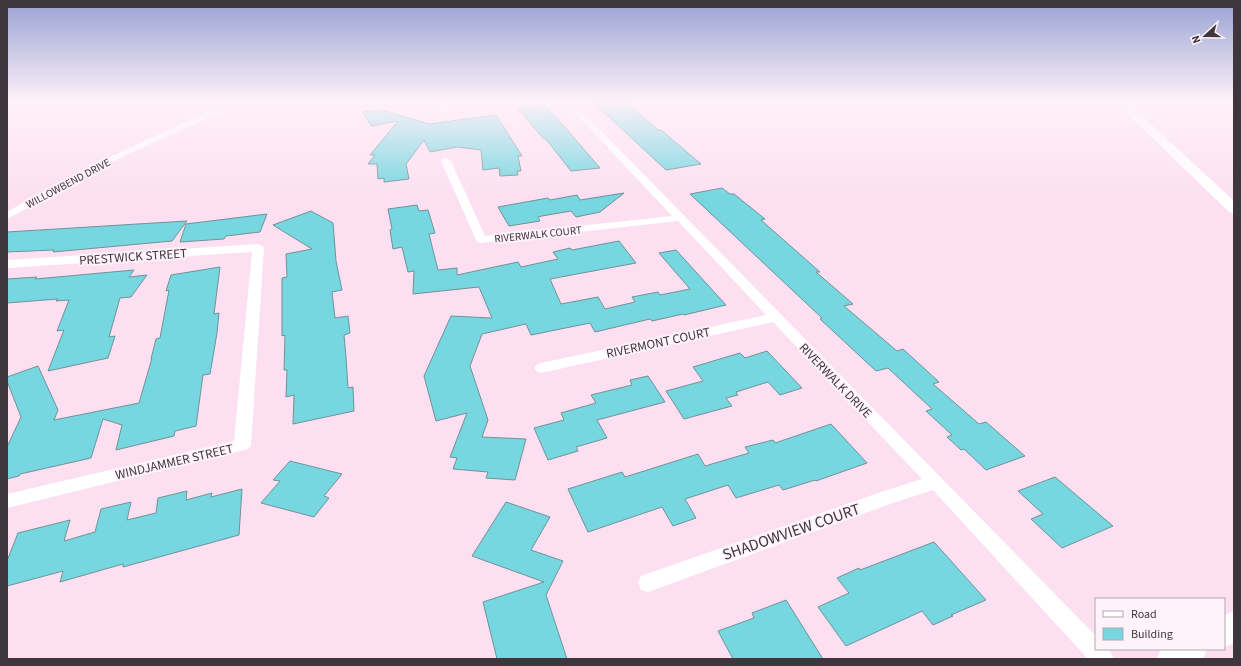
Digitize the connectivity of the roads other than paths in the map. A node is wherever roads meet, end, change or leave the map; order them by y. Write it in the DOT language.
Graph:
graph roads {
  1 [pos="169,133"];
  2 [pos="599,133"];
  3 [pos="1155,133"];
  4 [pos="446,161"];
  5 [pos="1234,209"];
  6 [pos="7,216"];
  7 [pos="680,218"];
  8 [pos="258,248"];
  9 [pos="7,264"];
  10 [pos="775,317"];
  11 [pos="541,368"];
  12 [pos="936,482"];
  13 [pos="7,501"];
  14 [pos="648,583"];
  15 [pos="1234,626"];
  16 [pos="1225,631"];
  17 [pos="1189,650"];
  18 [pos="1103,659"];
  19 [pos="1173,659"];
  1 -- 6 [label="street, WILLOWBEND DRIVE"];
  2 -- 7 [label="street, RIVERWALK DRIVE"];
  3 -- 5 [label="main road"];
  4 -- 7 [label="street, RIVERWALK COURT"];
  7 -- 10 [label="street, RIVERWALK DRIVE"];
  8 -- 9 [label="street, PRESTWICK STREET"];
  8 -- 13 [label="street, WINDJAMMER STREET"];
  10 -- 11 [label="street, RIVERMONT COURT"];
  10 -- 12 [label="street, RIVERWALK DRIVE"];
  12 -- 14 [label="street, SHADOWVIEW COURT"];
  12 -- 18 [label="street, RIVERWALK DRIVE"];
  15 -- 16 [label="main road"];
  17 -- 19 [label="main road"];
}
